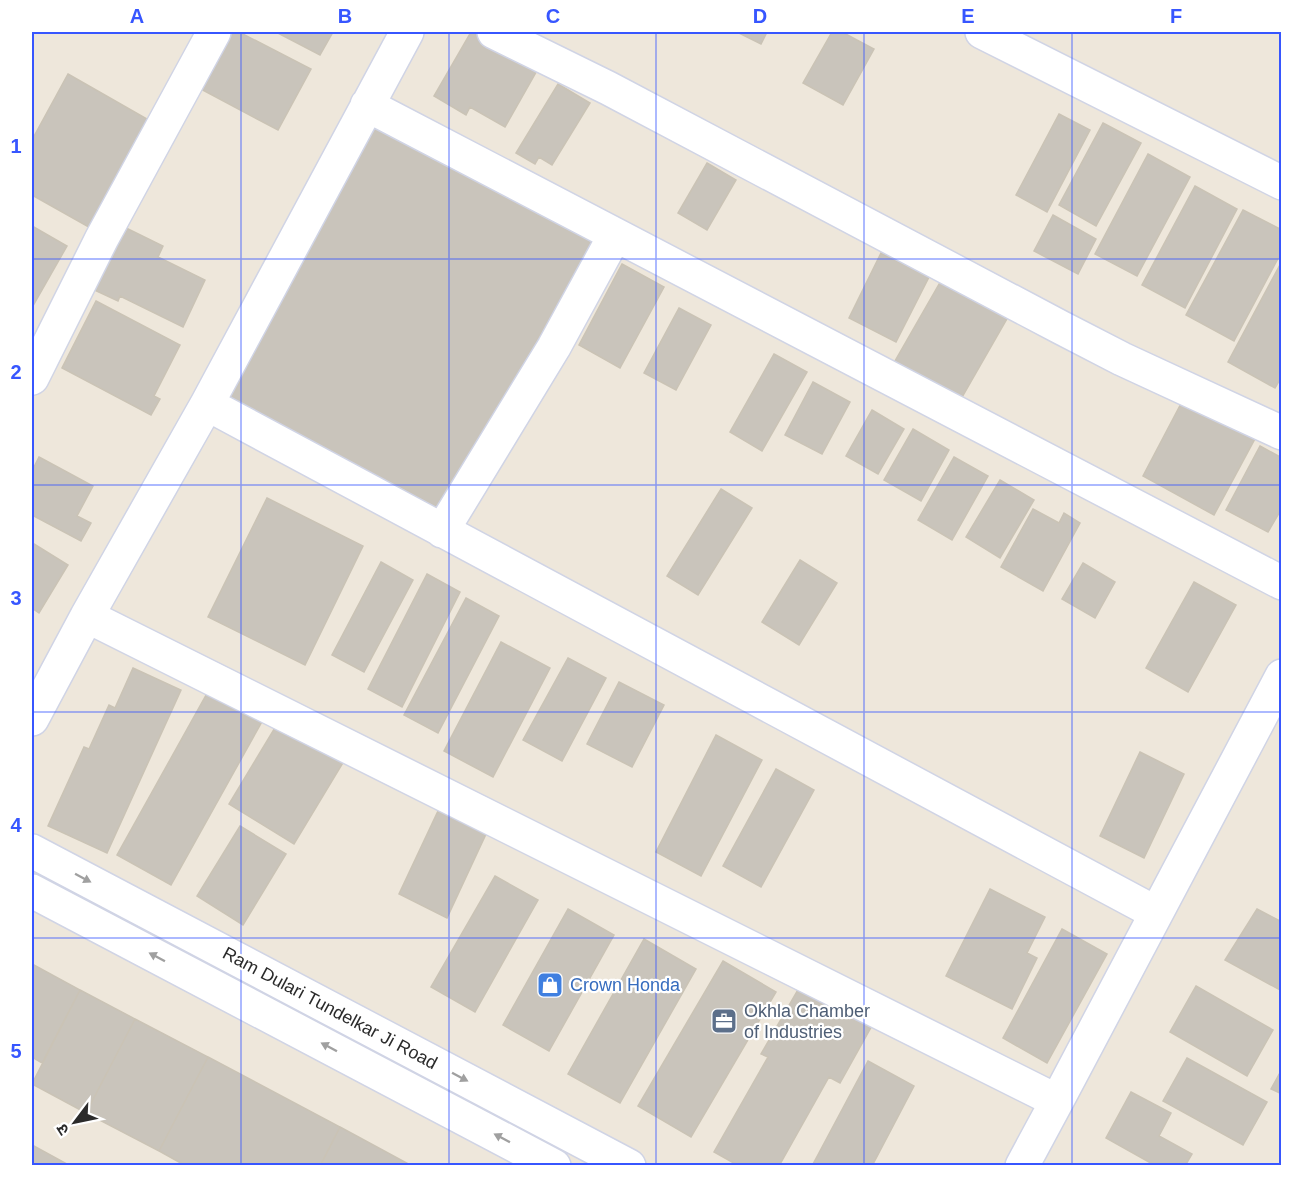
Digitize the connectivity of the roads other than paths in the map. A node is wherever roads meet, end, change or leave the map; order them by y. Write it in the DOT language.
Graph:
graph roads {
  1 [pos="214,32"];
  2 [pos="407,32"];
  3 [pos="494,32"];
  4 [pos="982,32"];
  5 [pos="367,105"];
  6 [pos="1281,183"];
  7 [pos="615,235"];
  8 [pos="32,378"];
  9 [pos="207,404"];
  10 [pos="1281,433"];
  11 [pos="442,531"];
  12 [pos="1281,583"];
  13 [pos="87,616"];
  14 [pos="1281,676"];
  15 [pos="32,719"];
  16 [pos="32,851"];
  17 [pos="32,891"];
  18 [pos="1156,913"];
  19 [pos="1057,1101"];
  20 [pos="546,1122"];
  21 [pos="537,1162"];
  22 [pos="629,1166"];
  23 [pos="1022,1166"];
  1 -- 8 [label="street"];
  2 -- 5 [label="street"];
  3 -- 10 [label="street"];
  4 -- 6 [label="street"];
  5 -- 7 [label="street"];
  5 -- 9 [label="street"];
  7 -- 11 [label="street"];
  7 -- 12 [label="street"];
  9 -- 11 [label="street"];
  9 -- 13 [label="street"];
  11 -- 18 [label="street"];
  13 -- 15 [label="street"];
  13 -- 19 [label="street"];
  14 -- 18 [label="street"];
  16 -- 20 [label="street, Ram Dulari Tundelkar Ji Road, one-way"];
  21 -- 17 [label="street, Ram Dulari Tundelkar Ji Road, one-way"];
  18 -- 19 [label="street"];
  19 -- 23 [label="street"];
  20 -- 21 [label="street"];
  20 -- 22 [label="street, Ram Dulari Tundelkar Ji Road"];
}
